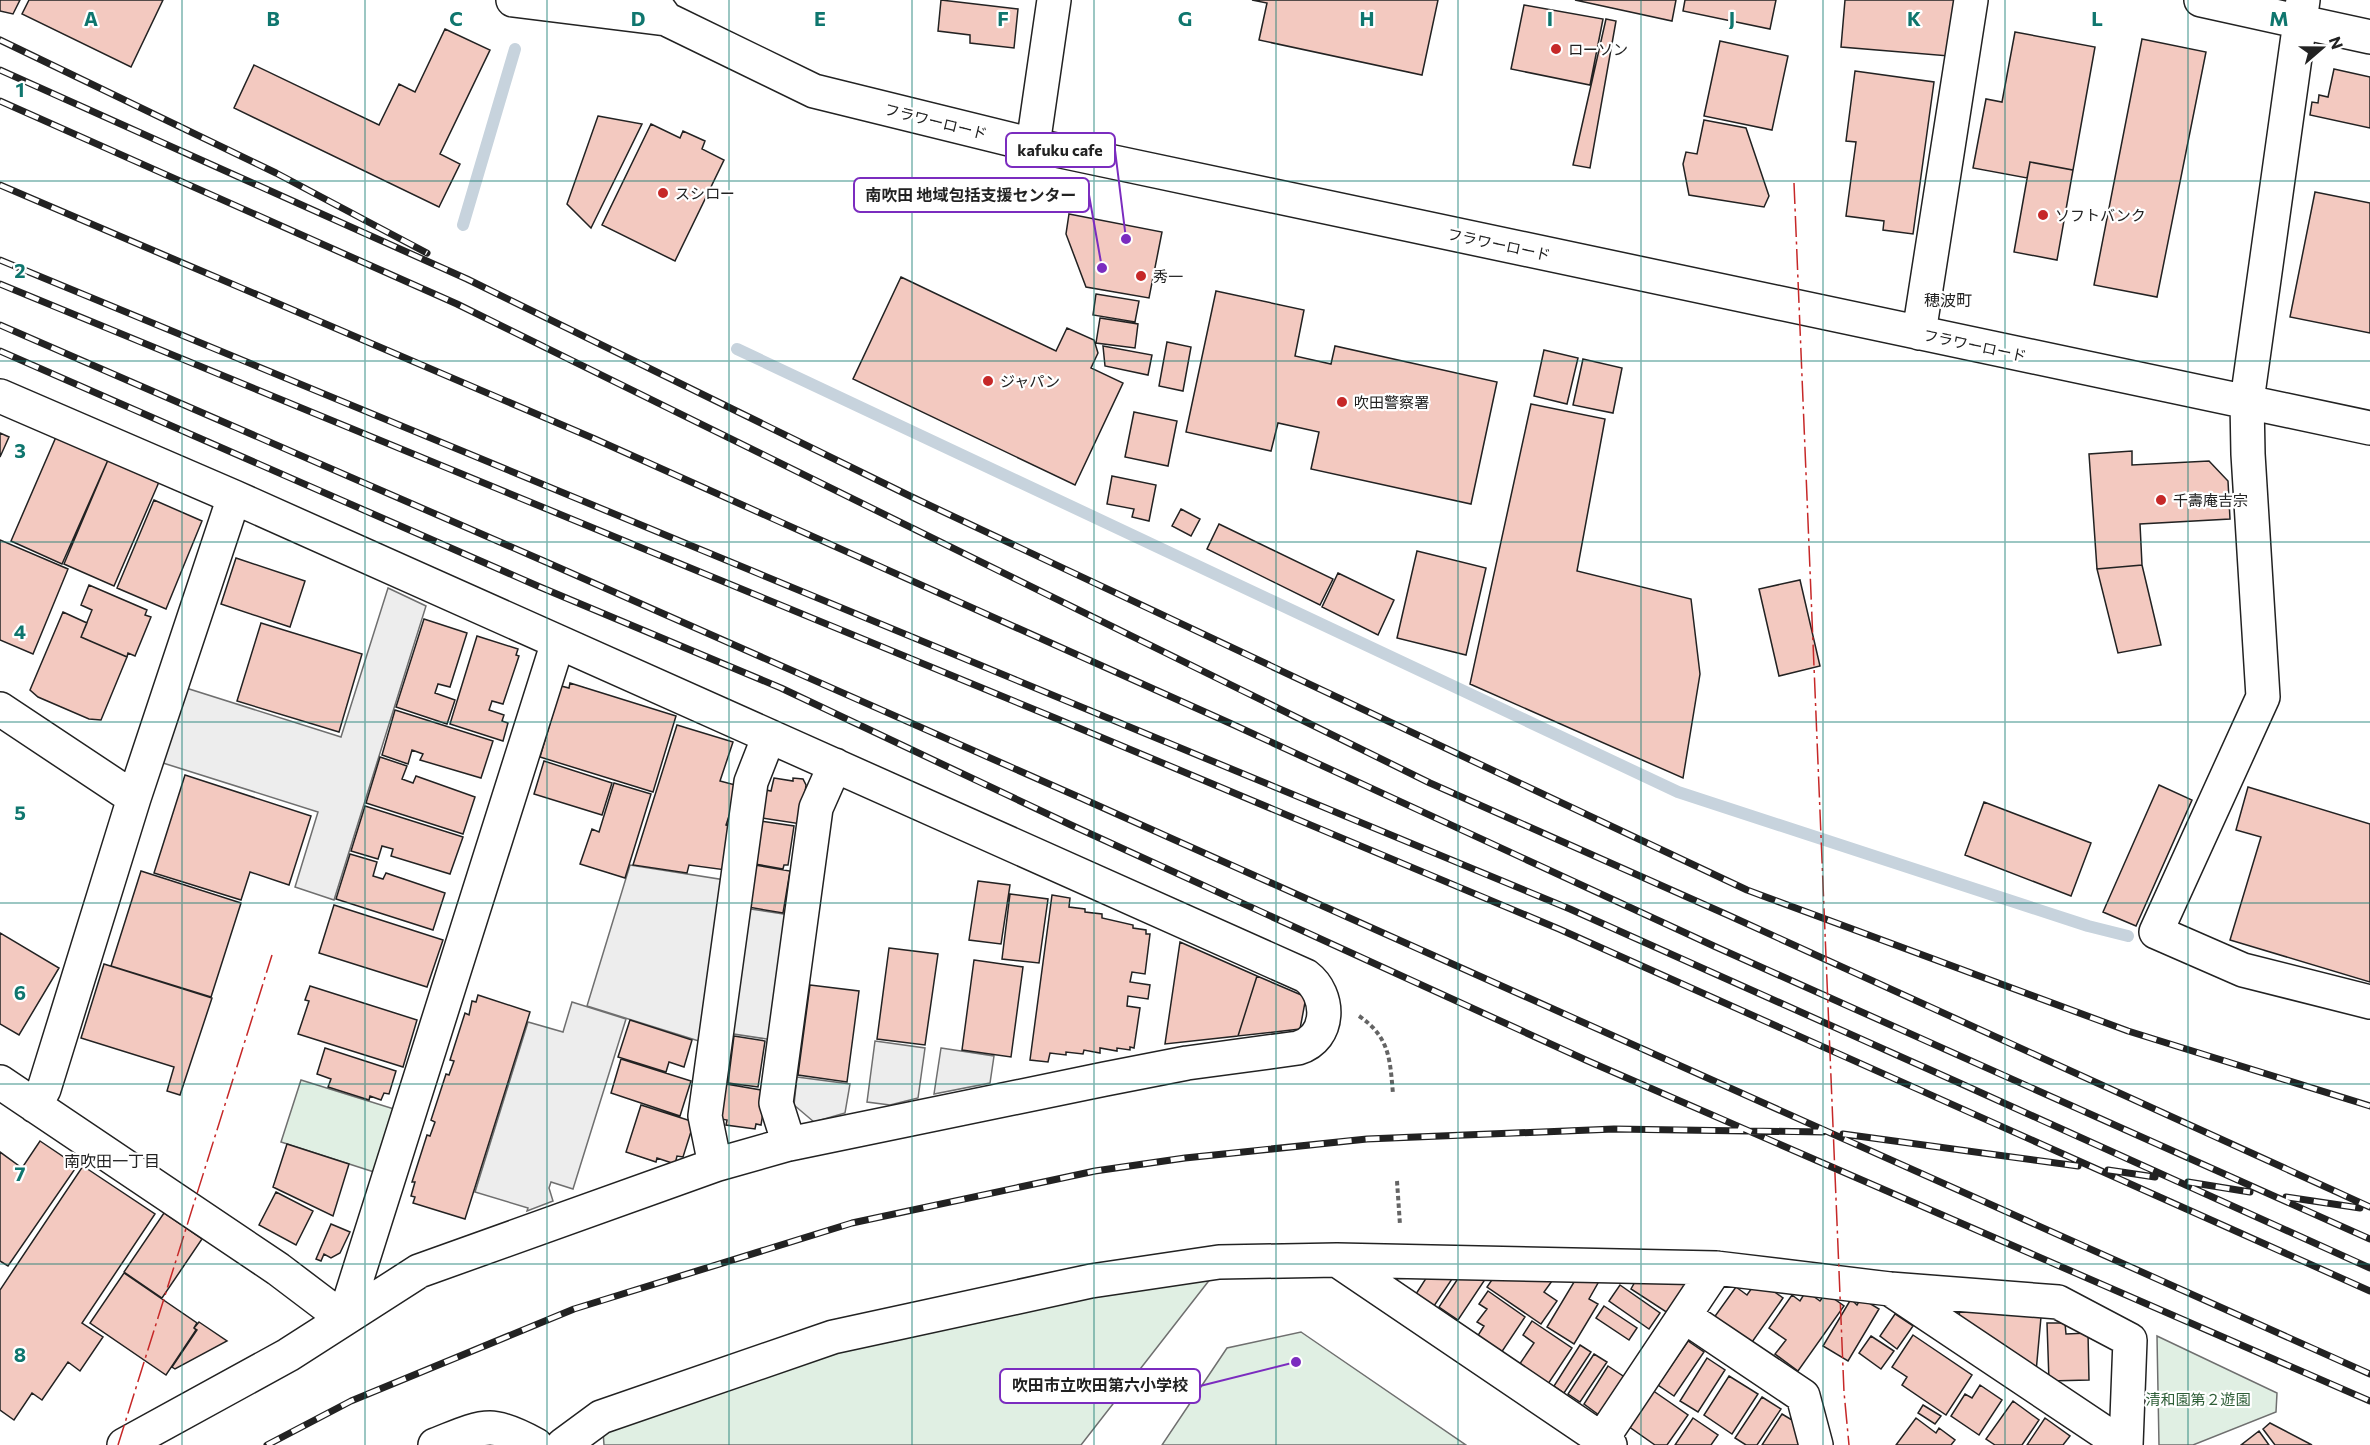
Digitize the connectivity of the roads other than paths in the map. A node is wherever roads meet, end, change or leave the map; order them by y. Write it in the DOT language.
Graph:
graph roads {
  1 [pos="513,0"];
  2 [pos="1054,0"];
  3 [pos="1971,0"];
  4 [pos="2201,0"];
  5 [pos="661,6"];
  6 [pos="2302,11"];
  7 [pos="2370,37"];
  8 [pos="1033,145"];
  9 [pos="1919,333"];
  10 [pos="0,396"];
  11 [pos="2247,401"];
  12 [pos="2370,428"];
  13 [pos="234,497"];
  14 [pos="558,642"];
  15 [pos="0,709"];
  16 [pos="770,736"];
  17 [pos="835,765"];
  18 [pos="134,798"];
  19 [pos="2370,1002"];
  20 [pos="0,1082"];
  21 [pos="35,1106"];
  22 [pos="789,1144"];
  23 [pos="715,1165"];
  24 [pos="1337,1260"];
  25 [pos="1716,1268"];
  26 [pos="1890,1289"];
  27 [pos="1684,1316"];
  28 [pos="344,1319"];
  29 [pos="1606,1442"];
  30 [pos="124,1445"];
  31 [pos="435,1445"];
  32 [pos="536,1445"];
  33 [pos="563,1445"];
  34 [pos="1816,1445"];
  35 [pos="2124,1445"];
  1 -- 5 [label="street, フラワーロード"];
  2 -- 8 [label="street"];
  3 -- 9 [label="street"];
  4 -- 6 [label="street"];
  5 -- 8 [label="street, フラワーロード"];
  6 -- 7 [label="street"];
  6 -- 11 [label="street"];
  8 -- 9 [label="street, フラワーロード"];
  9 -- 11 [label="street, フラワーロード"];
  10 -- 13 [label="street"];
  11 -- 12 [label="street, フラワーロード"];
  11 -- 19 [label="street"];
  13 -- 14 [label="street"];
  13 -- 18 [label="street"];
  14 -- 16 [label="street"];
  14 -- 28 [label="street"];
  15 -- 18 [label="street"];
  16 -- 17 [label="street"];
  16 -- 23 [label="street"];
  17 -- 22 [label="street"];
  17 -- 22 [label="street"];
  18 -- 21 [label="street"];
  20 -- 21 [label="street"];
  21 -- 28 [label="street"];
  22 -- 23 [label="street"];
  23 -- 28 [label="street"];
  24 -- 25 [label="street"];
  24 -- 29 [label="street"];
  24 -- 33 [label="street"];
  25 -- 26 [label="street"];
  25 -- 27 [label="street"];
  26 -- 35 [label="street"];
  26 -- 35 [label="street"];
  27 -- 29 [label="street"];
  27 -- 34 [label="street"];
  28 -- 30 [label="street"];
  31 -- 32 [label="street"];
}
